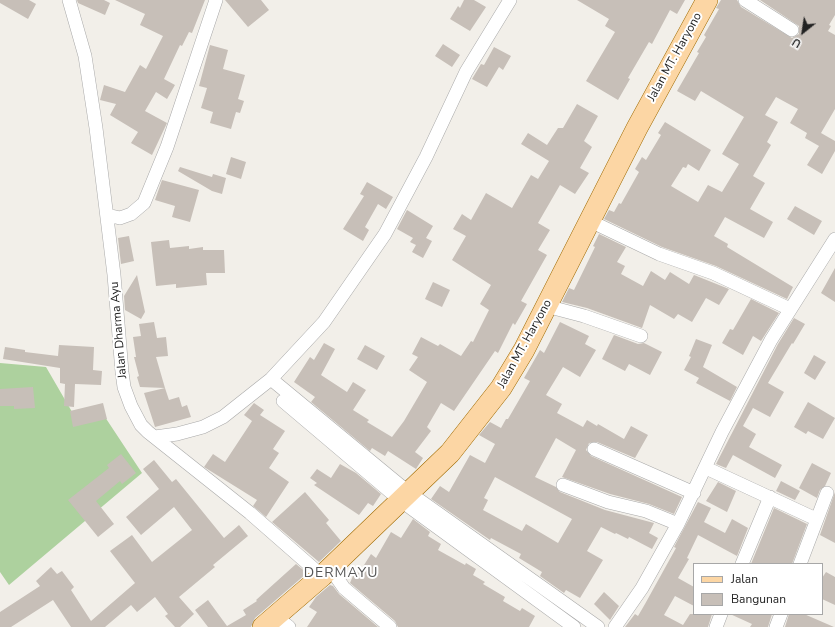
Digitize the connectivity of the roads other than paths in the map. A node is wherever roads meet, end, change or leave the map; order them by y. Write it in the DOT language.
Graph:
graph roads {
  1 [pos="69,0"];
  2 [pos="216,0"];
  3 [pos="510,0"];
  4 [pos="707,0"];
  5 [pos="745,0"];
  6 [pos="792,30"];
  7 [pos="107,215"];
  8 [pos="590,221"];
  9 [pos="835,239"];
  10 [pos="546,306"];
  11 [pos="790,309"];
  12 [pos="641,336"];
  13 [pos="268,382"];
  14 [pos="155,437"];
  15 [pos="594,449"];
  16 [pos="706,468"];
  17 [pos="564,484"];
  18 [pos="694,493"];
  19 [pos="827,493"];
  20 [pos="404,496"];
  21 [pos="770,497"];
  22 [pos="816,519"];
  23 [pos="678,524"];
  24 [pos="742,563"];
  25 [pos="800,563"];
  26 [pos="326,572"];
  27 [pos="721,615"];
  28 [pos="781,615"];
  29 [pos="276,624"];
  30 [pos="390,627"];
  31 [pos="574,627"];
  32 [pos="598,627"];
  33 [pos="615,627"];
  34 [pos="716,627"];
  35 [pos="776,627"];
  1 -- 7 [label="street, Jalan Dharma Ayu"];
  2 -- 7 [label="street"];
  3 -- 13 [label="street"];
  4 -- 8 [label="main road, Jalan MT. Haryono"];
  5 -- 6 [label="street"];
  7 -- 14 [label="street, Jalan Dharma Ayu"];
  8 -- 10 [label="main road, Jalan MT. Haryono"];
  8 -- 11 [label="street"];
  9 -- 11 [label="street"];
  10 -- 12 [label="street"];
  10 -- 20 [label="main road, Jalan MT. Haryono"];
  11 -- 16 [label="street"];
  13 -- 14 [label="street"];
  13 -- 20 [label="street"];
  14 -- 26 [label="street, Jalan Dharma Ayu"];
  15 -- 18 [label="street"];
  16 -- 18 [label="street"];
  16 -- 21 [label="street"];
  17 -- 23 [label="street"];
  18 -- 23 [label="street"];
  19 -- 22 [label="street"];
  20 -- 26 [label="main road, Jalan MT. Haryono"];
  20 -- 31 [label="street"];
  20 -- 32 [label="street"];
  21 -- 22 [label="street"];
  21 -- 24 [label="street"];
  22 -- 25 [label="street"];
  23 -- 33 [label="street"];
  26 -- 29 [label="main road, Jalan MT. Haryono"];
  26 -- 30 [label="street, Jalan Dharma Ayu"];
  27 -- 34 [label="street"];
  28 -- 35 [label="street"];
}
